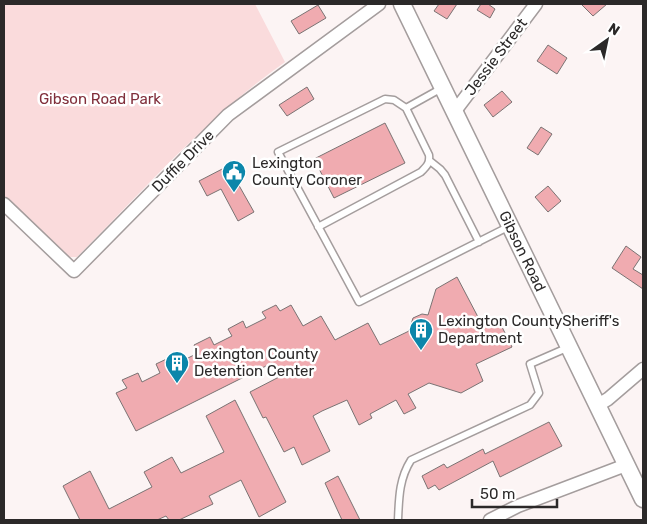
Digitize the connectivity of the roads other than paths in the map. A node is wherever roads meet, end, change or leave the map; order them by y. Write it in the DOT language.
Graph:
graph roads {
  1 [pos="379,4"];
  2 [pos="402,4"];
  3 [pos="536,4"];
  4 [pos="443,87"];
  5 [pos="406,108"];
  6 [pos="455,111"];
  7 [pos="430,161"];
  8 [pos="4,204"];
  9 [pos="511,226"];
  10 [pos="318,227"];
  11 [pos="479,242"];
  12 [pos="570,346"];
  13 [pos="643,369"];
  14 [pos="598,405"];
  15 [pos="626,465"];
  16 [pos="642,492"];
  17 [pos="398,520"];
  18 [pos="490,520"];
  1 -- 8 [label="street, Duffie Drive"];
  2 -- 4 [label="street, Gibson Road"];
  3 -- 6 [label="street, Jessie Street"];
  4 -- 5 [label="lane"];
  4 -- 6 [label="street, Gibson Road"];
  5 -- 7 [label="lane"];
  5 -- 10 [label="lane"];
  6 -- 9 [label="street, Gibson Road"];
  7 -- 10 [label="lane"];
  7 -- 11 [label="lane"];
  9 -- 11 [label="lane"];
  9 -- 12 [label="street, Gibson Road"];
  10 -- 11 [label="lane"];
  12 -- 14 [label="street, Gibson Road"];
  12 -- 17 [label="lane"];
  13 -- 14 [label="street"];
  14 -- 15 [label="street, Gibson Road"];
  15 -- 16 [label="street, Gibson Road"];
  15 -- 18 [label="street"];
}
